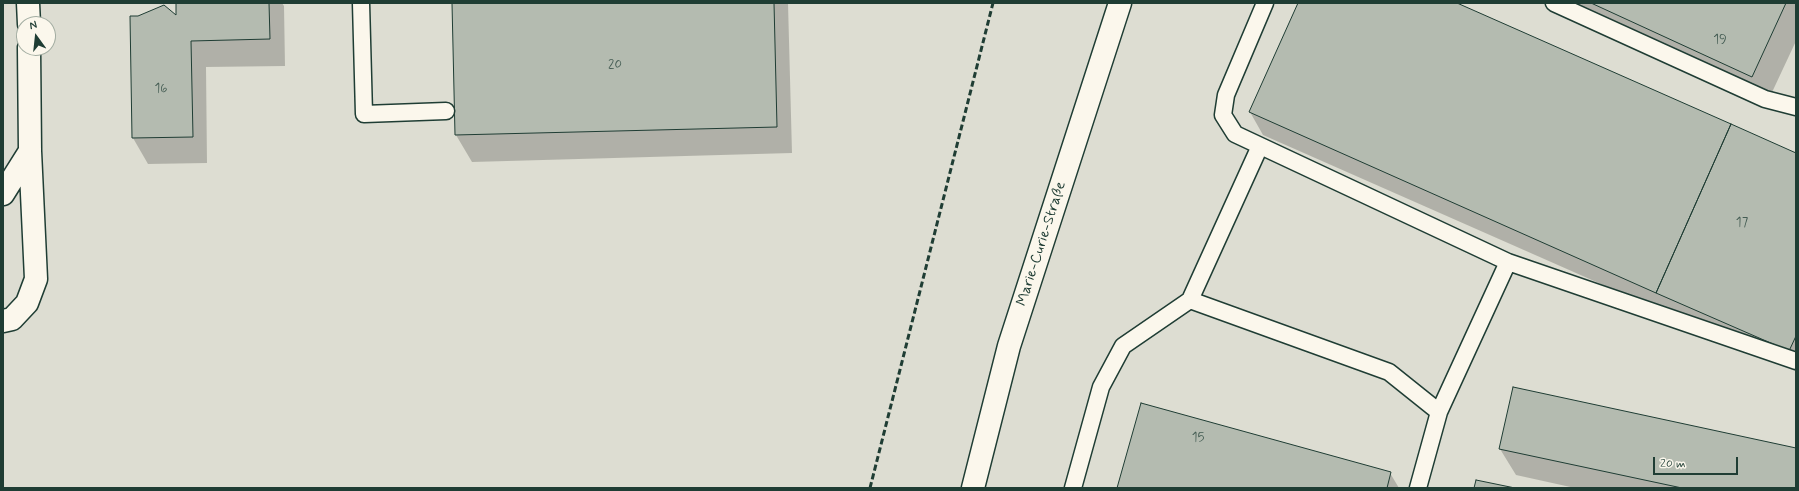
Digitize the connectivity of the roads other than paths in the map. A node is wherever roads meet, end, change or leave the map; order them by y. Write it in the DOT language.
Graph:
graph roads {
  1 [pos="28,3"];
  2 [pos="361,3"];
  3 [pos="1120,3"];
  4 [pos="1265,3"];
  5 [pos="1554,3"];
  6 [pos="29,16"];
  7 [pos="29,56"];
  8 [pos="1796,107"];
  9 [pos="446,111"];
  10 [pos="1260,146"];
  11 [pos="30,151"];
  12 [pos="3,194"];
  13 [pos="1508,262"];
  14 [pos="1190,300"];
  15 [pos="3,321"];
  16 [pos="1796,361"];
  17 [pos="1439,412"];
  18 [pos="973,488"];
  19 [pos="1073,488"];
  20 [pos="1418,488"];
  1 -- 6 [label="main road"];
  2 -- 9 [label="lane"];
  3 -- 18 [label="main road, Marie-Curie-Straße"];
  4 -- 10 [label="lane"];
  5 -- 8 [label="lane"];
  7 -- 11 [label="main road"];
  10 -- 13 [label="lane"];
  10 -- 14 [label="lane"];
  11 -- 12 [label="main road"];
  11 -- 15 [label="main road"];
  13 -- 16 [label="lane"];
  13 -- 17 [label="lane"];
  14 -- 17 [label="lane"];
  14 -- 19 [label="lane"];
  17 -- 20 [label="lane"];
}
